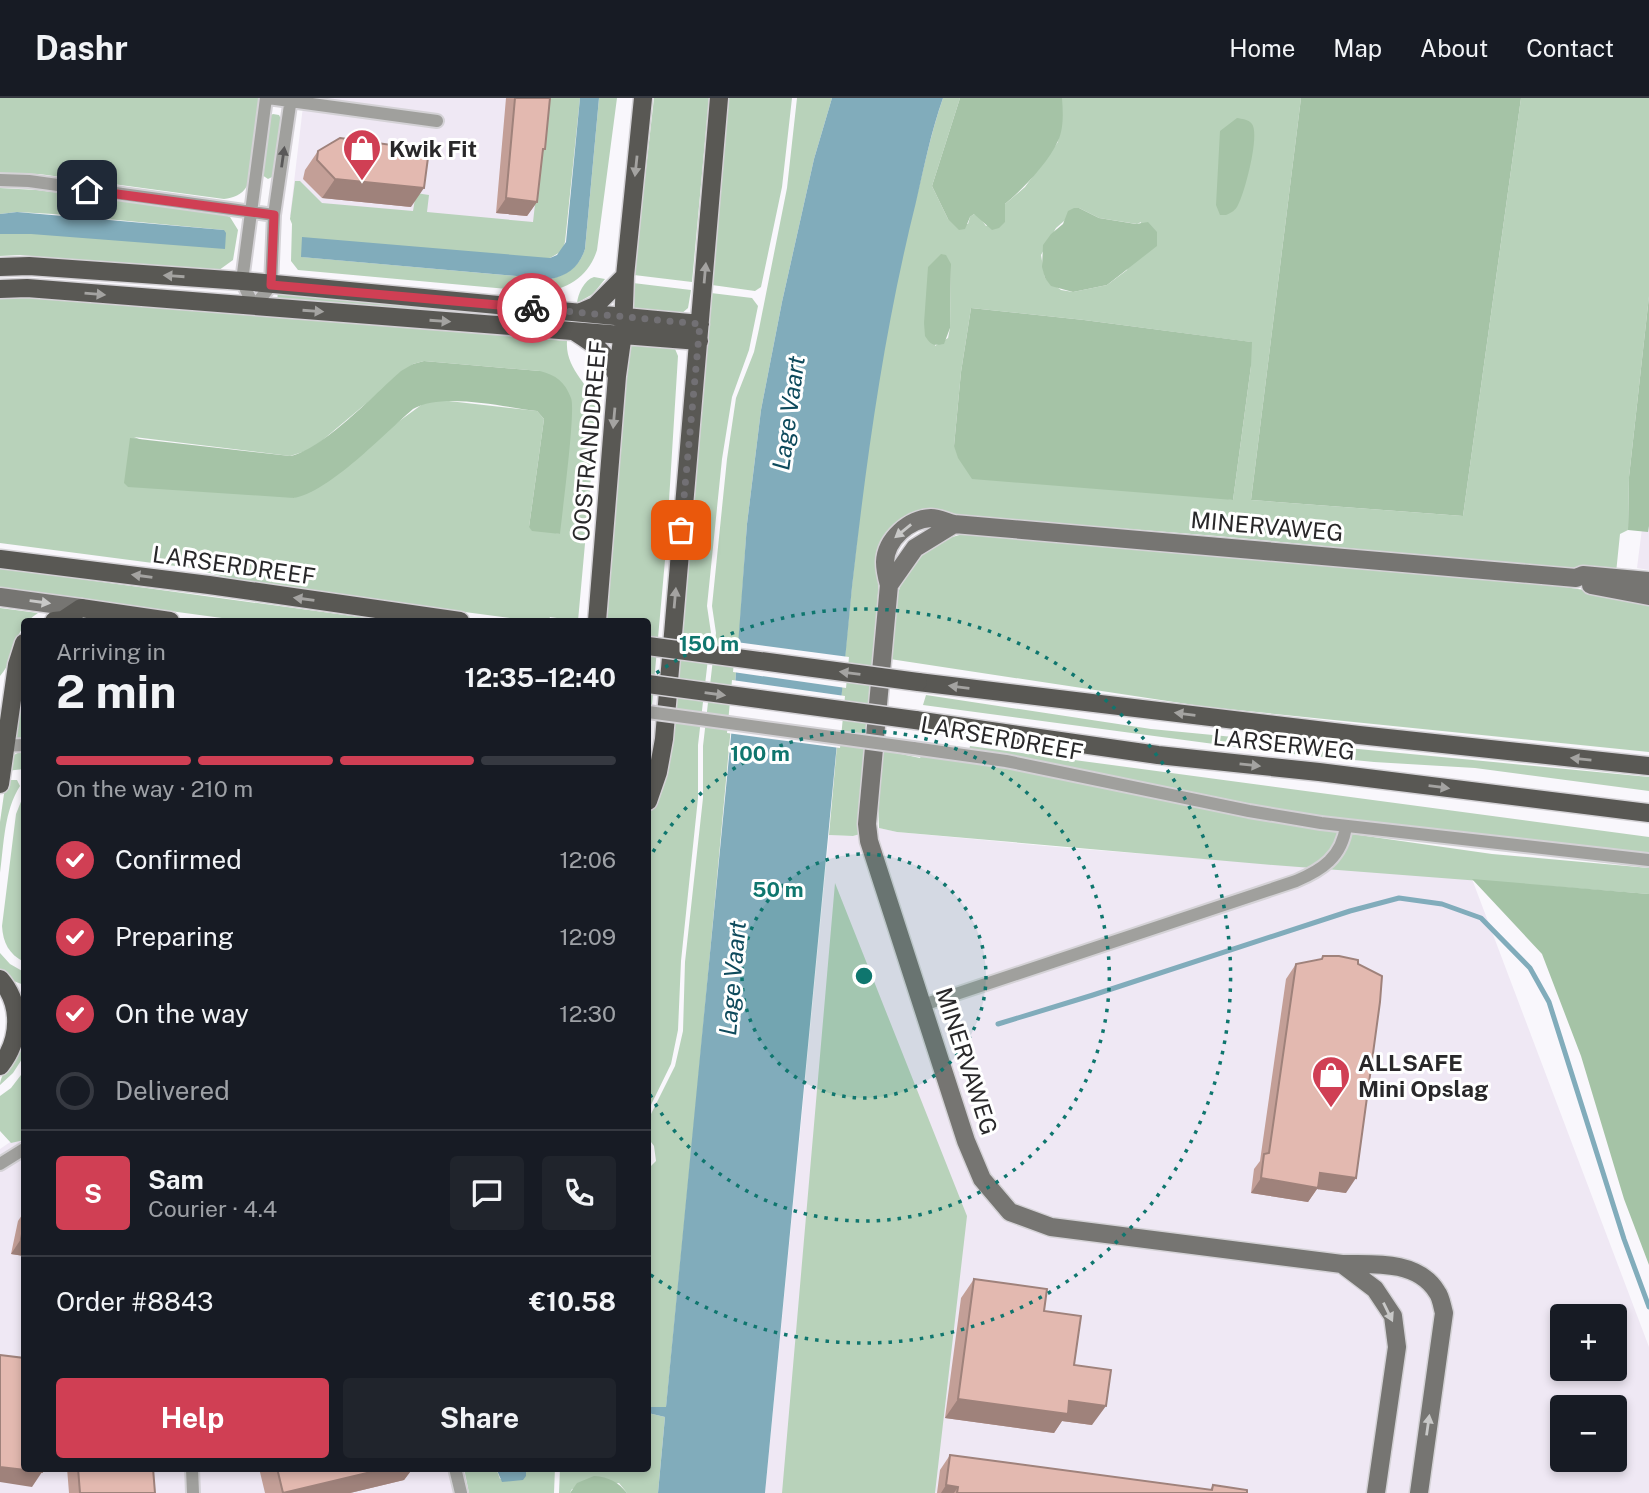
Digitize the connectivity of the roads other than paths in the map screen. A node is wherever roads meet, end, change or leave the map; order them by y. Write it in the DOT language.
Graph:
graph roads {
  1 [pos="267,98"];
  2 [pos="643,98"];
  3 [pos="719,98"];
  4 [pos="291,100"];
  5 [pos="437,121"];
  6 [pos="0,180"];
  7 [pos="251,210"];
  8 [pos="274,215"];
  9 [pos="0,267"];
  10 [pos="625,276"];
  11 [pos="242,281"];
  12 [pos="271,285"];
  13 [pos="0,289"];
  14 [pos="254,307"];
  15 [pos="580,312"];
  16 [pos="624,325"];
  17 [pos="572,330"];
  18 [pos="699,332"];
  19 [pos="617,376"];
  20 [pos="0,559"];
  21 [pos="1576,578"];
  22 [pos="1649,581"];
  23 [pos="1649,596"];
  24 [pos="0,597"];
  25 [pos="81,608"];
  26 [pos="66,618"];
  27 [pos="149,618"];
  28 [pos="439,618"];
  29 [pos="597,618"];
  30 [pos="651,646"];
  31 [pos="21,652"];
  32 [pos="918,682"];
  33 [pos="651,684"];
  34 [pos="651,712"];
  35 [pos="915,720"];
  36 [pos="21,745"];
  37 [pos="3,746"];
  38 [pos="1649,766"];
  39 [pos="0,784"];
  40 [pos="651,792"];
  41 [pos="1649,813"];
  42 [pos="1346,826"];
  43 [pos="1649,860"];
  44 [pos="12,988"];
  45 [pos="923,1005"];
  46 [pos="21,1025"];
  47 [pos="0,1066"];
  48 [pos="21,1151"];
  49 [pos="0,1164"];
  50 [pos="1342,1264"];
  51 [pos="192,1472"];
  52 [pos="456,1472"];
  53 [pos="193,1493"];
  54 [pos="461,1493"];
  55 [pos="1376,1493"];
  56 [pos="1419,1493"];
  1 -- 4 [label="street"];
  1 -- 7 [label="street"];
  2 -- 10 [label="main road, OOSTRANDDREEF, one-way"];
  18 -- 3 [label="main road, one-way"];
  4 -- 5 [label="street"];
  8 -- 4 [label="street, one-way"];
  6 -- 7 [label="street"];
  7 -- 8 [label="street"];
  7 -- 11 [label="street"];
  8 -- 12 [label="street"];
  11 -- 9 [label="main road, one-way"];
  10 -- 15 [label="main road"];
  10 -- 16 [label="main road, OOSTRANDDREEF"];
  11 -- 12 [label="main road"];
  11 -- 14 [label="street"];
  12 -- 14 [label="street"];
  12 -- 15 [label="main road"];
  13 -- 14 [label="main road, one-way"];
  14 -- 17 [label="main road, one-way"];
  15 -- 16 [label="main road"];
  16 -- 17 [label="main road"];
  16 -- 18 [label="main road"];
  16 -- 19 [label="main road, OOSTRANDDREEF"];
  17 -- 19 [label="main road"];
  40 -- 18 [label="main road, one-way"];
  19 -- 29 [label="main road, OOSTRANDDREEF, one-way"];
  28 -- 20 [label="main road, LARSERDREEF, one-way"];
  21 -- 22 [label="street"];
  21 -- 23 [label="street"];
  21 -- 45 [label="street, MINERVAWEG"];
  24 -- 25 [label="street, one-way"];
  25 -- 26 [label="main road"];
  25 -- 27 [label="main road"];
  32 -- 30 [label="main road, LARSERDREEF, one-way, bridge"];
  31 -- 37 [label="main road"];
  38 -- 32 [label="main road, LARSERWEG, one-way"];
  33 -- 35 [label="main road, LARSERDREEF, one-way, bridge"];
  34 -- 42 [label="street, LARSERDREEF, bridge"];
  35 -- 41 [label="main road, LARSERWEG, one-way"];
  36 -- 37 [label="street"];
  37 -- 39 [label="main road"];
  42 -- 43 [label="street, LARSERDREEF"];
  42 -- 45 [label="street"];
  44 -- 46 [label="main road"];
  45 -- 50 [label="street, MINERVAWEG"];
  46 -- 47 [label="main road"];
  48 -- 49 [label="street"];
  50 -- 55 [label="street, MINERVAWEG, one-way"];
  56 -- 50 [label="street, MINERVAWEG, one-way"];
  51 -- 53 [label="street"];
  52 -- 54 [label="street"];
}
